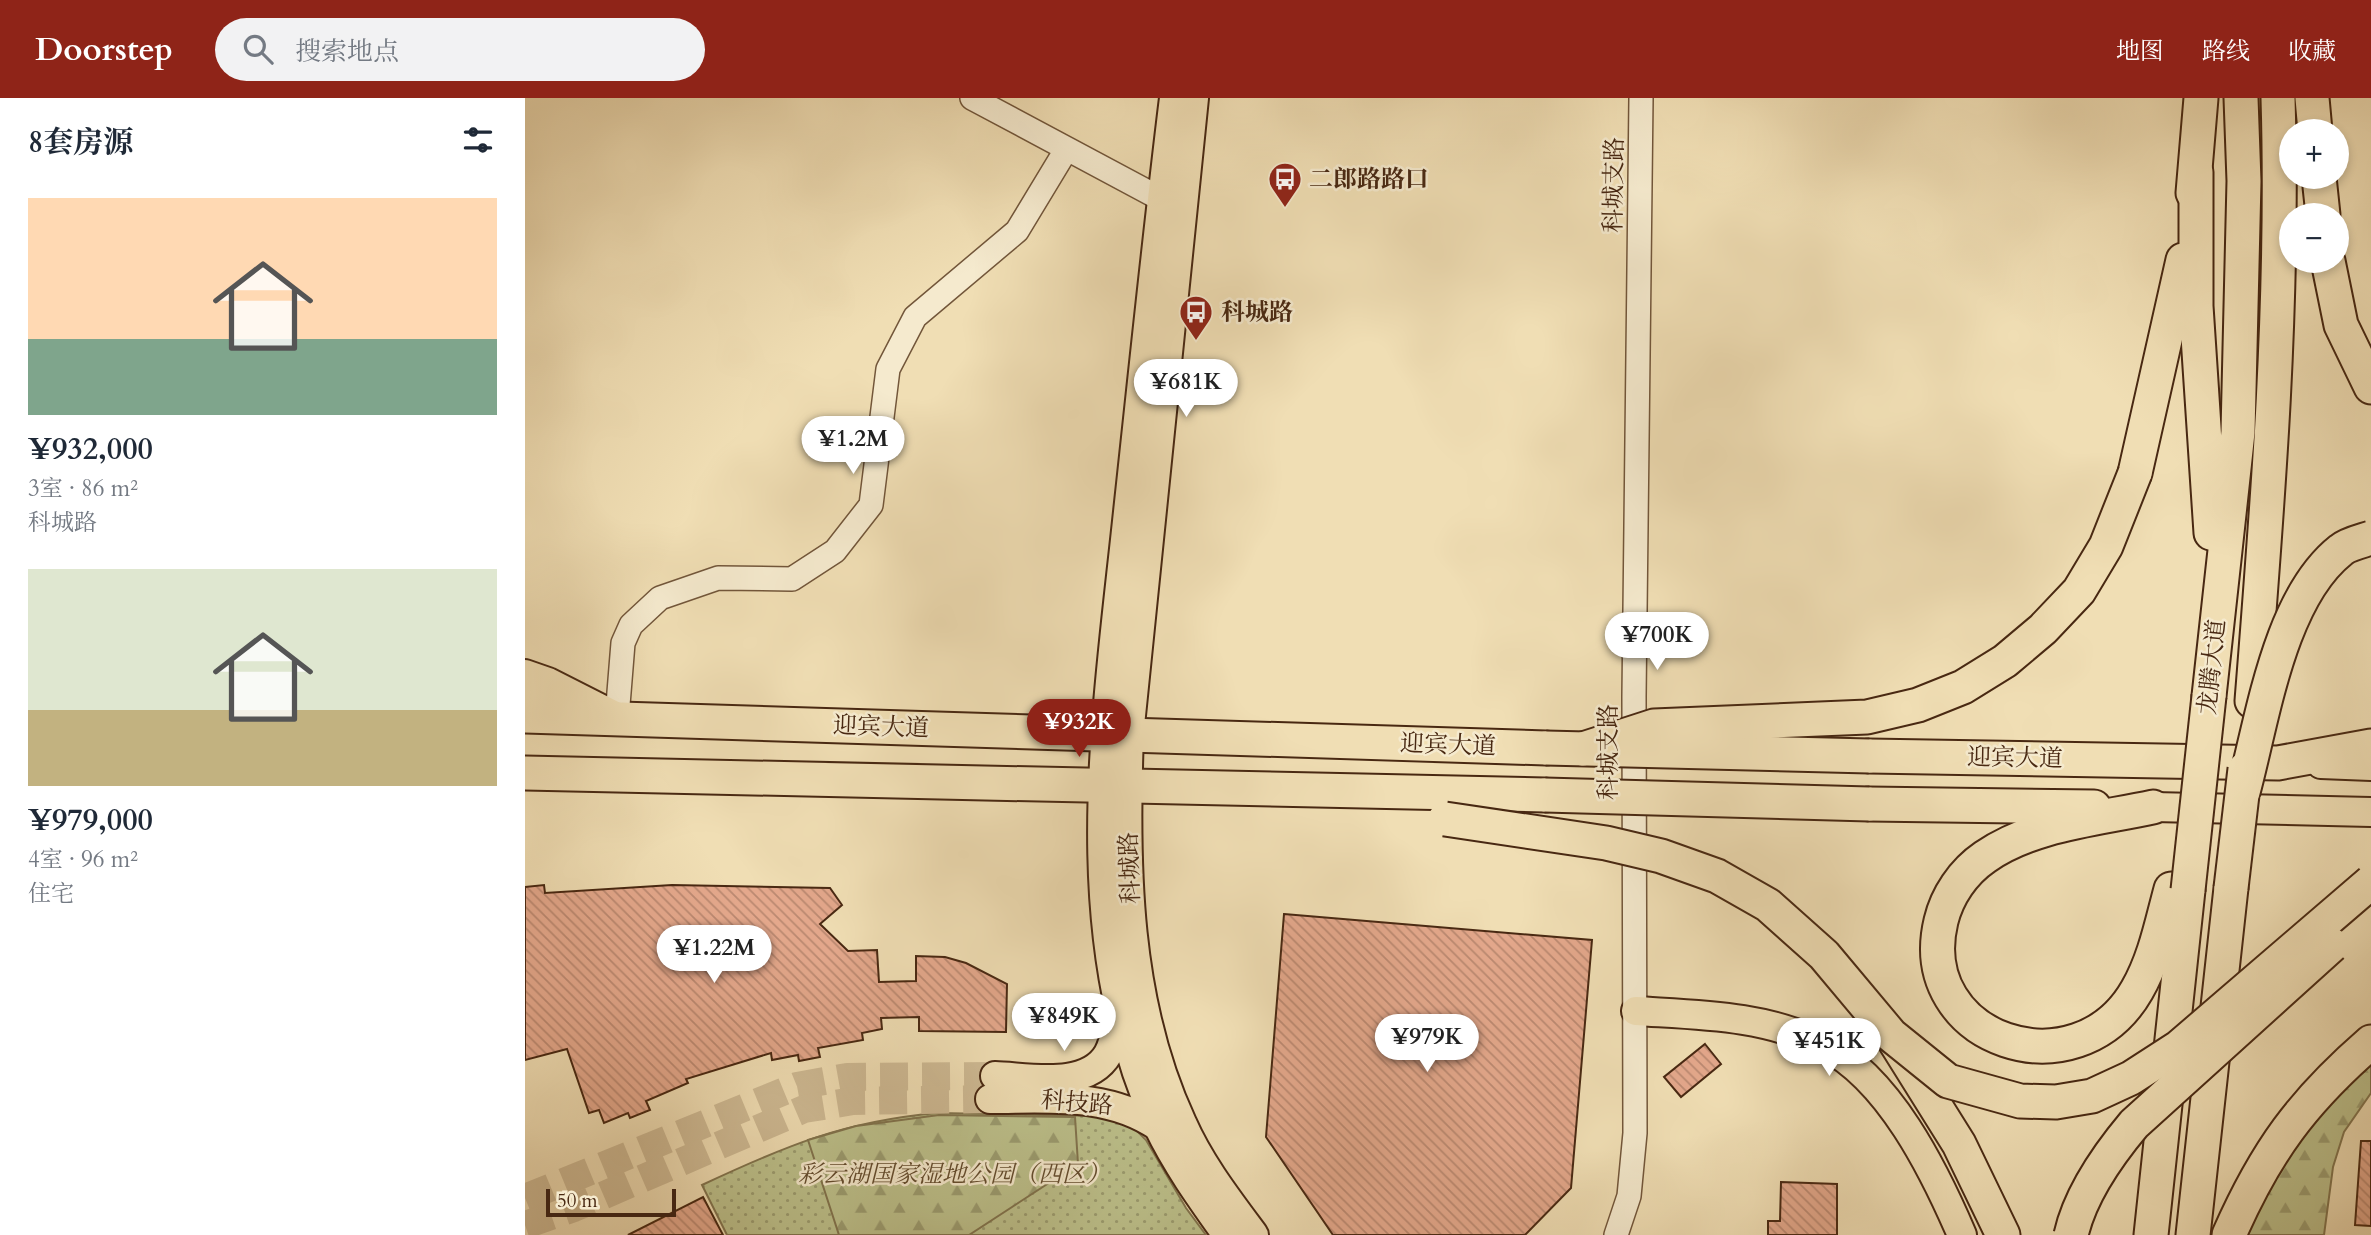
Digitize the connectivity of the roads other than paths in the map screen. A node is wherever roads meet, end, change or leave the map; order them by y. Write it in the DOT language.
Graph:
graph roads {
  1 [pos="972,98"];
  2 [pos="1174,98"];
  3 [pos="1194,98"];
  4 [pos="1641,98"];
  5 [pos="2201,98"];
  6 [pos="2241,98"];
  7 [pos="2279,98"];
  8 [pos="2312,98"];
  9 [pos="2314,119"];
  10 [pos="1066,150"];
  11 [pos="2196,172"];
  12 [pos="1161,199"];
  13 [pos="2330,273"];
  14 [pos="2371,387"];
  15 [pos="2371,538"];
  16 [pos="2217,626"];
  17 [pos="525,674"];
  18 [pos="525,695"];
  19 [pos="578,696"];
  20 [pos="525,716"];
  21 [pos="617,717"];
  22 [pos="997,731"];
  23 [pos="1117,735"];
  24 [pos="2371,746"];
  25 [pos="1583,749"];
  26 [pos="2278,763"];
  27 [pos="2371,766"];
  28 [pos="525,773"];
  29 [pos="848,780"];
  30 [pos="1115,786"];
  31 [pos="1324,791"];
  32 [pos="2243,792"];
  33 [pos="2153,807"];
  34 [pos="2371,812"];
  35 [pos="2371,881"];
  36 [pos="2180,889"];
  37 [pos="2371,911"];
  38 [pos="1121,1006"];
  39 [pos="1636,1011"];
  40 [pos="1891,1035"];
  41 [pos="2371,1042"];
  42 [pos="1159,1127"];
  43 [pos="1227,1235"];
  44 [pos="1254,1235"];
  45 [pos="1616,1235"];
  46 [pos="1962,1235"];
  47 [pos="2003,1235"];
  48 [pos="2071,1235"];
  49 [pos="2151,1235"];
  50 [pos="2193,1235"];
  51 [pos="2229,1235"];
  1 -- 10 [label="street"];
  2 -- 12 [label="main road, 科城路"];
  3 -- 23 [label="main road, 科城路"];
  4 -- 39 [label="street, 科城支路"];
  5 -- 11 [label="highway"];
  6 -- 16 [label="highway, 龙腾大道"];
  7 -- 32 [label="highway, 龙腾大道, bridge"];
  8 -- 9 [label="highway"];
  10 -- 12 [label="street"];
  10 -- 21 [label="street"];
  11 -- 16 [label="highway"];
  11 -- 25 [label="highway, bridge"];
  12 -- 23 [label="main road, 科城路"];
  13 -- 14 [label="highway"];
  15 -- 32 [label="highway, bridge"];
  16 -- 36 [label="highway, 龙腾大道, bridge"];
  17 -- 19 [label="main road"];
  18 -- 19 [label="main road"];
  19 -- 21 [label="main road"];
  20 -- 21 [label="highway, 迎宾大道"];
  21 -- 22 [label="highway, 迎宾大道"];
  22 -- 23 [label="highway, 迎宾大道"];
  22 -- 29 [label="highway"];
  23 -- 25 [label="highway, 迎宾大道, bridge"];
  23 -- 30 [label="main road, 科城路"];
  24 -- 26 [label="highway"];
  25 -- 26 [label="highway, 迎宾大道, bridge"];
  26 -- 27 [label="main road, 迎宾大道"];
  28 -- 29 [label="highway, 迎宾大道"];
  29 -- 30 [label="highway, 迎宾大道"];
  30 -- 31 [label="highway, 迎宾大道"];
  30 -- 38 [label="main road, 科城路"];
  30 -- 44 [label="main road, 科城路"];
  31 -- 33 [label="highway, 迎宾大道, bridge"];
  31 -- 40 [label="highway, bridge"];
  32 -- 50 [label="highway, 龙腾大道, bridge"];
  33 -- 34 [label="main road, 迎宾大道"];
  33 -- 36 [label="highway"];
  35 -- 40 [label="highway, bridge"];
  36 -- 49 [label="highway, 龙腾大道"];
  37 -- 48 [label="highway, bridge"];
  38 -- 42 [label="main road, 科城路"];
  38 -- 42 [label="main road, 科技路"];
  39 -- 45 [label="street, 科城支路"];
  39 -- 46 [label="main road"];
  40 -- 47 [label="highway"];
  41 -- 51 [label="highway"];
  42 -- 43 [label="main road, 科城路"];
}
